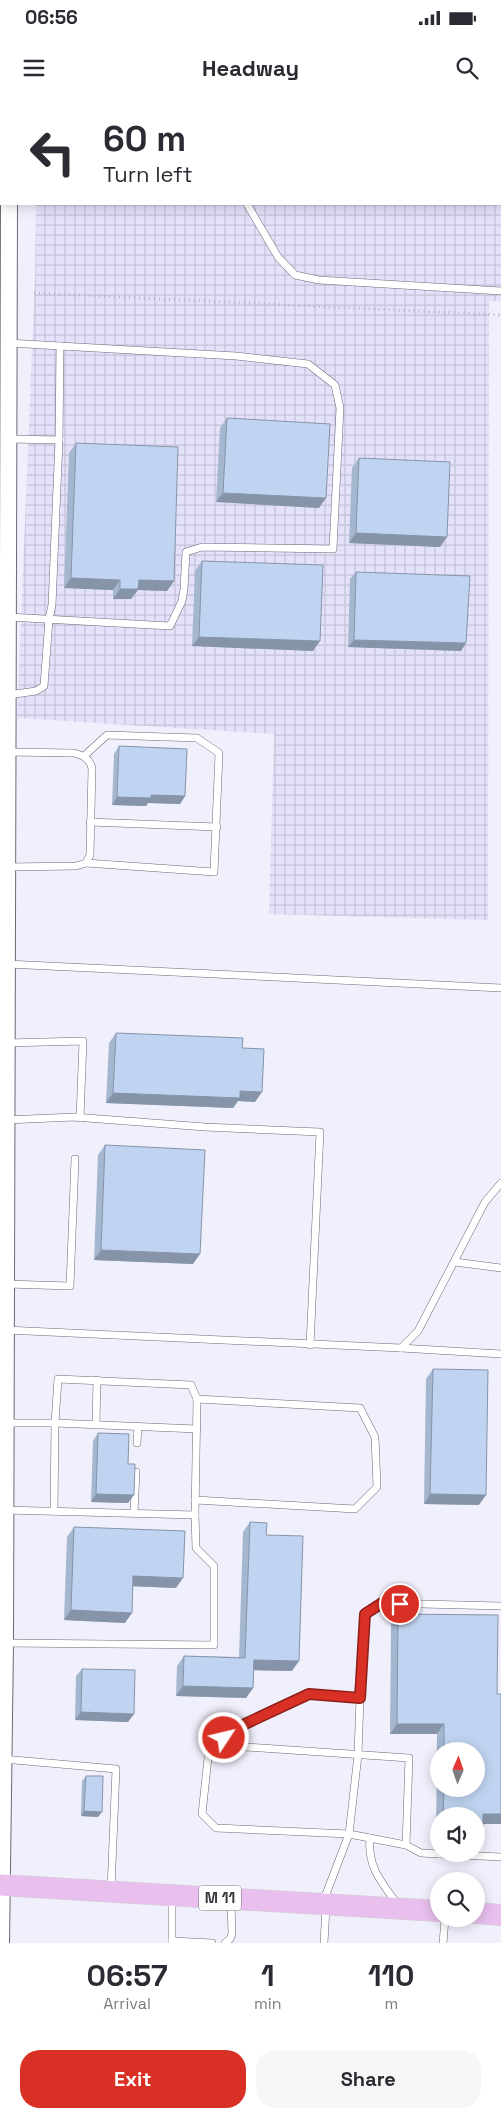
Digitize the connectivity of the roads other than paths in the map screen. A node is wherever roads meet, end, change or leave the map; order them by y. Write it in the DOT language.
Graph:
graph roads {
  1 [pos="12,205"];
  2 [pos="248,205"];
  3 [pos="501,291"];
  4 [pos="60,346"];
  5 [pos="6,349"];
  6 [pos="8,439"];
  7 [pos="59,440"];
  8 [pos="4,537"];
  9 [pos="4,594"];
  10 [pos="8,617"];
  11 [pos="49,619"];
  12 [pos="8,695"];
  13 [pos="8,752"];
  14 [pos="84,756"];
  15 [pos="90,822"];
  16 [pos="217,827"];
  17 [pos="5,858"];
  18 [pos="86,863"];
  19 [pos="7,964"];
  20 [pos="501,988"];
  21 [pos="3,1019"];
  22 [pos="6,1043"];
  23 [pos="80,1118"];
  24 [pos="6,1120"];
  25 [pos="75,1159"];
  26 [pos="501,1183"];
  27 [pos="455,1262"];
  28 [pos="501,1268"];
  29 [pos="4,1274"];
  30 [pos="5,1330"];
  31 [pos="310,1345"];
  32 [pos="401,1348"];
  33 [pos="501,1354"];
  34 [pos="97,1380"];
  35 [pos="197,1398"];
  36 [pos="4,1423"];
  37 [pos="55,1423"];
  38 [pos="96,1425"];
  39 [pos="138,1426"];
  40 [pos="197,1429"];
  41 [pos="137,1443"];
  42 [pos="136,1472"];
  43 [pos="2,1476"];
  44 [pos="196,1500"];
  45 [pos="4,1510"];
  46 [pos="54,1511"];
  47 [pos="134,1513"];
  48 [pos="195,1515"];
  49 [pos="2,1534"];
  50 [pos="501,1606"];
  51 [pos="2,1644"];
  52 [pos="360,1698"];
  53 [pos="217,1745"];
  54 [pos="358,1755"];
  55 [pos="4,1759"];
  56 [pos="349,1834"];
  57 [pos="370,1838"];
  58 [pos="406,1845"];
  59 [pos="430,1853"];
  60 [pos="485,1855"];
  61 [pos="501,1856"];
  62 [pos="1,1885"];
  63 [pos="111,1892"];
  64 [pos="172,1895"];
  65 [pos="231,1899"];
  66 [pos="324,1904"];
  67 [pos="402,1909"];
  68 [pos="430,1911"];
  69 [pos="485,1914"];
  70 [pos="501,1915"];
  71 [pos="444,1927"];
  72 [pos="172,1942"];
  73 [pos="1,1943"];
  74 [pos="212,1943"];
  75 [pos="225,1943"];
  76 [pos="324,1943"];
  77 [pos="443,1943"];
  1 -- 5 [label="street"];
  2 -- 3 [label="lane"];
  4 -- 5 [label="lane"];
  4 -- 7 [label="lane"];
  4 -- 11 [label="lane"];
  5 -- 6 [label="street"];
  6 -- 7 [label="lane"];
  6 -- 8 [label="street"];
  7 -- 11 [label="lane"];
  8 -- 9 [label="street"];
  9 -- 10 [label="street"];
  10 -- 11 [label="lane"];
  10 -- 12 [label="street"];
  11 -- 12 [label="lane"];
  12 -- 13 [label="street"];
  13 -- 14 [label="lane"];
  13 -- 17 [label="street"];
  14 -- 15 [label="lane"];
  14 -- 16 [label="lane"];
  15 -- 16 [label="lane"];
  15 -- 18 [label="lane"];
  16 -- 18 [label="lane"];
  17 -- 18 [label="lane"];
  17 -- 19 [label="street"];
  19 -- 20 [label="lane"];
  19 -- 21 [label="street"];
  21 -- 22 [label="street"];
  22 -- 23 [label="lane"];
  22 -- 24 [label="street"];
  23 -- 24 [label="lane"];
  23 -- 31 [label="lane"];
  24 -- 29 [label="street"];
  25 -- 29 [label="lane"];
  26 -- 27 [label="lane"];
  27 -- 28 [label="lane"];
  27 -- 32 [label="lane"];
  29 -- 30 [label="street"];
  30 -- 31 [label="lane"];
  30 -- 36 [label="street"];
  31 -- 32 [label="lane"];
  32 -- 33 [label="lane"];
  34 -- 35 [label="lane"];
  34 -- 37 [label="lane"];
  34 -- 38 [label="lane"];
  35 -- 40 [label="lane"];
  35 -- 44 [label="lane"];
  36 -- 37 [label="lane"];
  36 -- 43 [label="street"];
  37 -- 38 [label="lane"];
  37 -- 46 [label="lane"];
  38 -- 39 [label="lane"];
  39 -- 40 [label="lane"];
  39 -- 41 [label="lane"];
  40 -- 44 [label="lane"];
  42 -- 47 [label="lane"];
  43 -- 45 [label="street"];
  44 -- 48 [label="lane"];
  45 -- 46 [label="lane"];
  45 -- 49 [label="street"];
  46 -- 47 [label="lane"];
  47 -- 48 [label="lane"];
  48 -- 51 [label="lane"];
  49 -- 51 [label="street"];
  50 -- 52 [label="lane"];
  51 -- 55 [label="street"];
  52 -- 53 [label="lane"];
  52 -- 54 [label="lane"];
  53 -- 54 [label="lane"];
  53 -- 56 [label="lane"];
  54 -- 56 [label="lane"];
  54 -- 58 [label="lane"];
  55 -- 62 [label="street"];
  55 -- 63 [label="lane"];
  56 -- 57 [label="lane"];
  56 -- 66 [label="lane"];
  57 -- 58 [label="lane"];
  57 -- 67 [label="lane"];
  58 -- 59 [label="lane"];
  60 -- 61 [label="lane"];
  62 -- 63 [label="main road, M 11"];
  62 -- 73 [label="street"];
  63 -- 64 [label="main road, M 11"];
  64 -- 65 [label="main road, M 11"];
  64 -- 72 [label="lane"];
  65 -- 66 [label="main road, M 11"];
  65 -- 75 [label="lane"];
  66 -- 67 [label="main road, M 11"];
  66 -- 76 [label="lane"];
  67 -- 68 [label="main road, M 11"];
  69 -- 70 [label="main road"];
  71 -- 77 [label="lane"];
  72 -- 74 [label="lane"];
}
